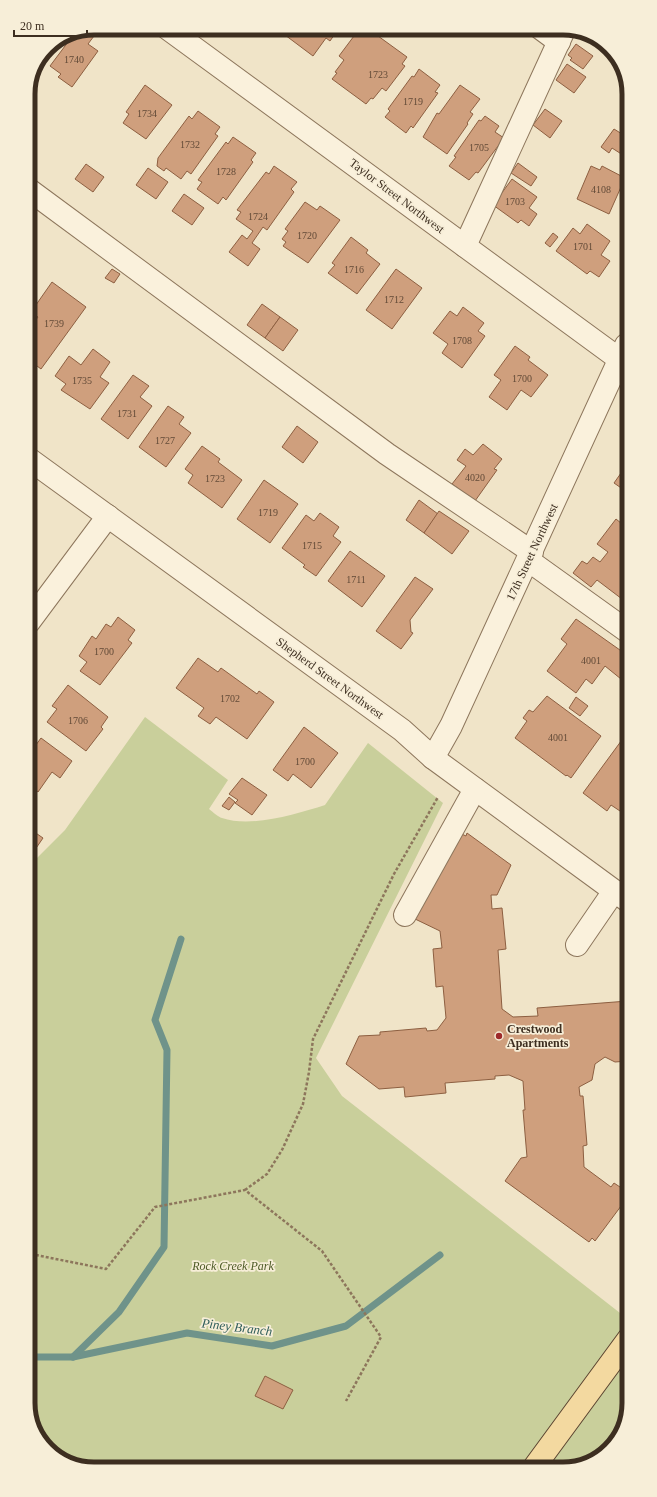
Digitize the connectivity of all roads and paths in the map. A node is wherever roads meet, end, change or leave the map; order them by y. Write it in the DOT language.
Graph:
graph roads {
  1 [pos="177,35"];
  2 [pos="562,35"];
  3 [pos="35,194"];
  4 [pos="465,246"];
  5 [pos="622,355"];
  6 [pos="622,360"];
  7 [pos="35,463"];
  8 [pos="108,516"];
  9 [pos="530,556"];
  10 [pos="35,615"];
  11 [pos="622,627"];
  12 [pos="433,758"];
  13 [pos="475,789"];
  14 [pos="438,797"];
  15 [pos="621,896"];
  16 [pos="405,916"];
  17 [pos="577,945"];
  18 [pos="245,1190"];
  19 [pos="35,1255"];
  20 [pos="622,1348"];
  21 [pos="346,1401"];
  22 [pos="539,1462"];
  1 -- 4 [label="street, Taylor Street Northwest"];
  2 -- 4 [label="street"];
  3 -- 9 [label="street"];
  4 -- 5 [label="street, Taylor Street Northwest"];
  6 -- 9 [label="street, 17th Street Northwest"];
  7 -- 8 [label="street, Shepherd Street Northwest"];
  8 -- 10 [label="street"];
  8 -- 12 [label="street, Shepherd Street Northwest"];
  9 -- 11 [label="street"];
  9 -- 12 [label="street, 17th Street Northwest"];
  12 -- 13 [label="street, Shepherd Street Northwest"];
  13 -- 15 [label="street, Shepherd Street Northwest"];
  13 -- 16 [label="street"];
  14 -- 18 [label="path"];
  15 -- 17 [label="street"];
  18 -- 19 [label="path"];
  18 -- 21 [label="path"];
  20 -- 22 [label="main road"];
}
